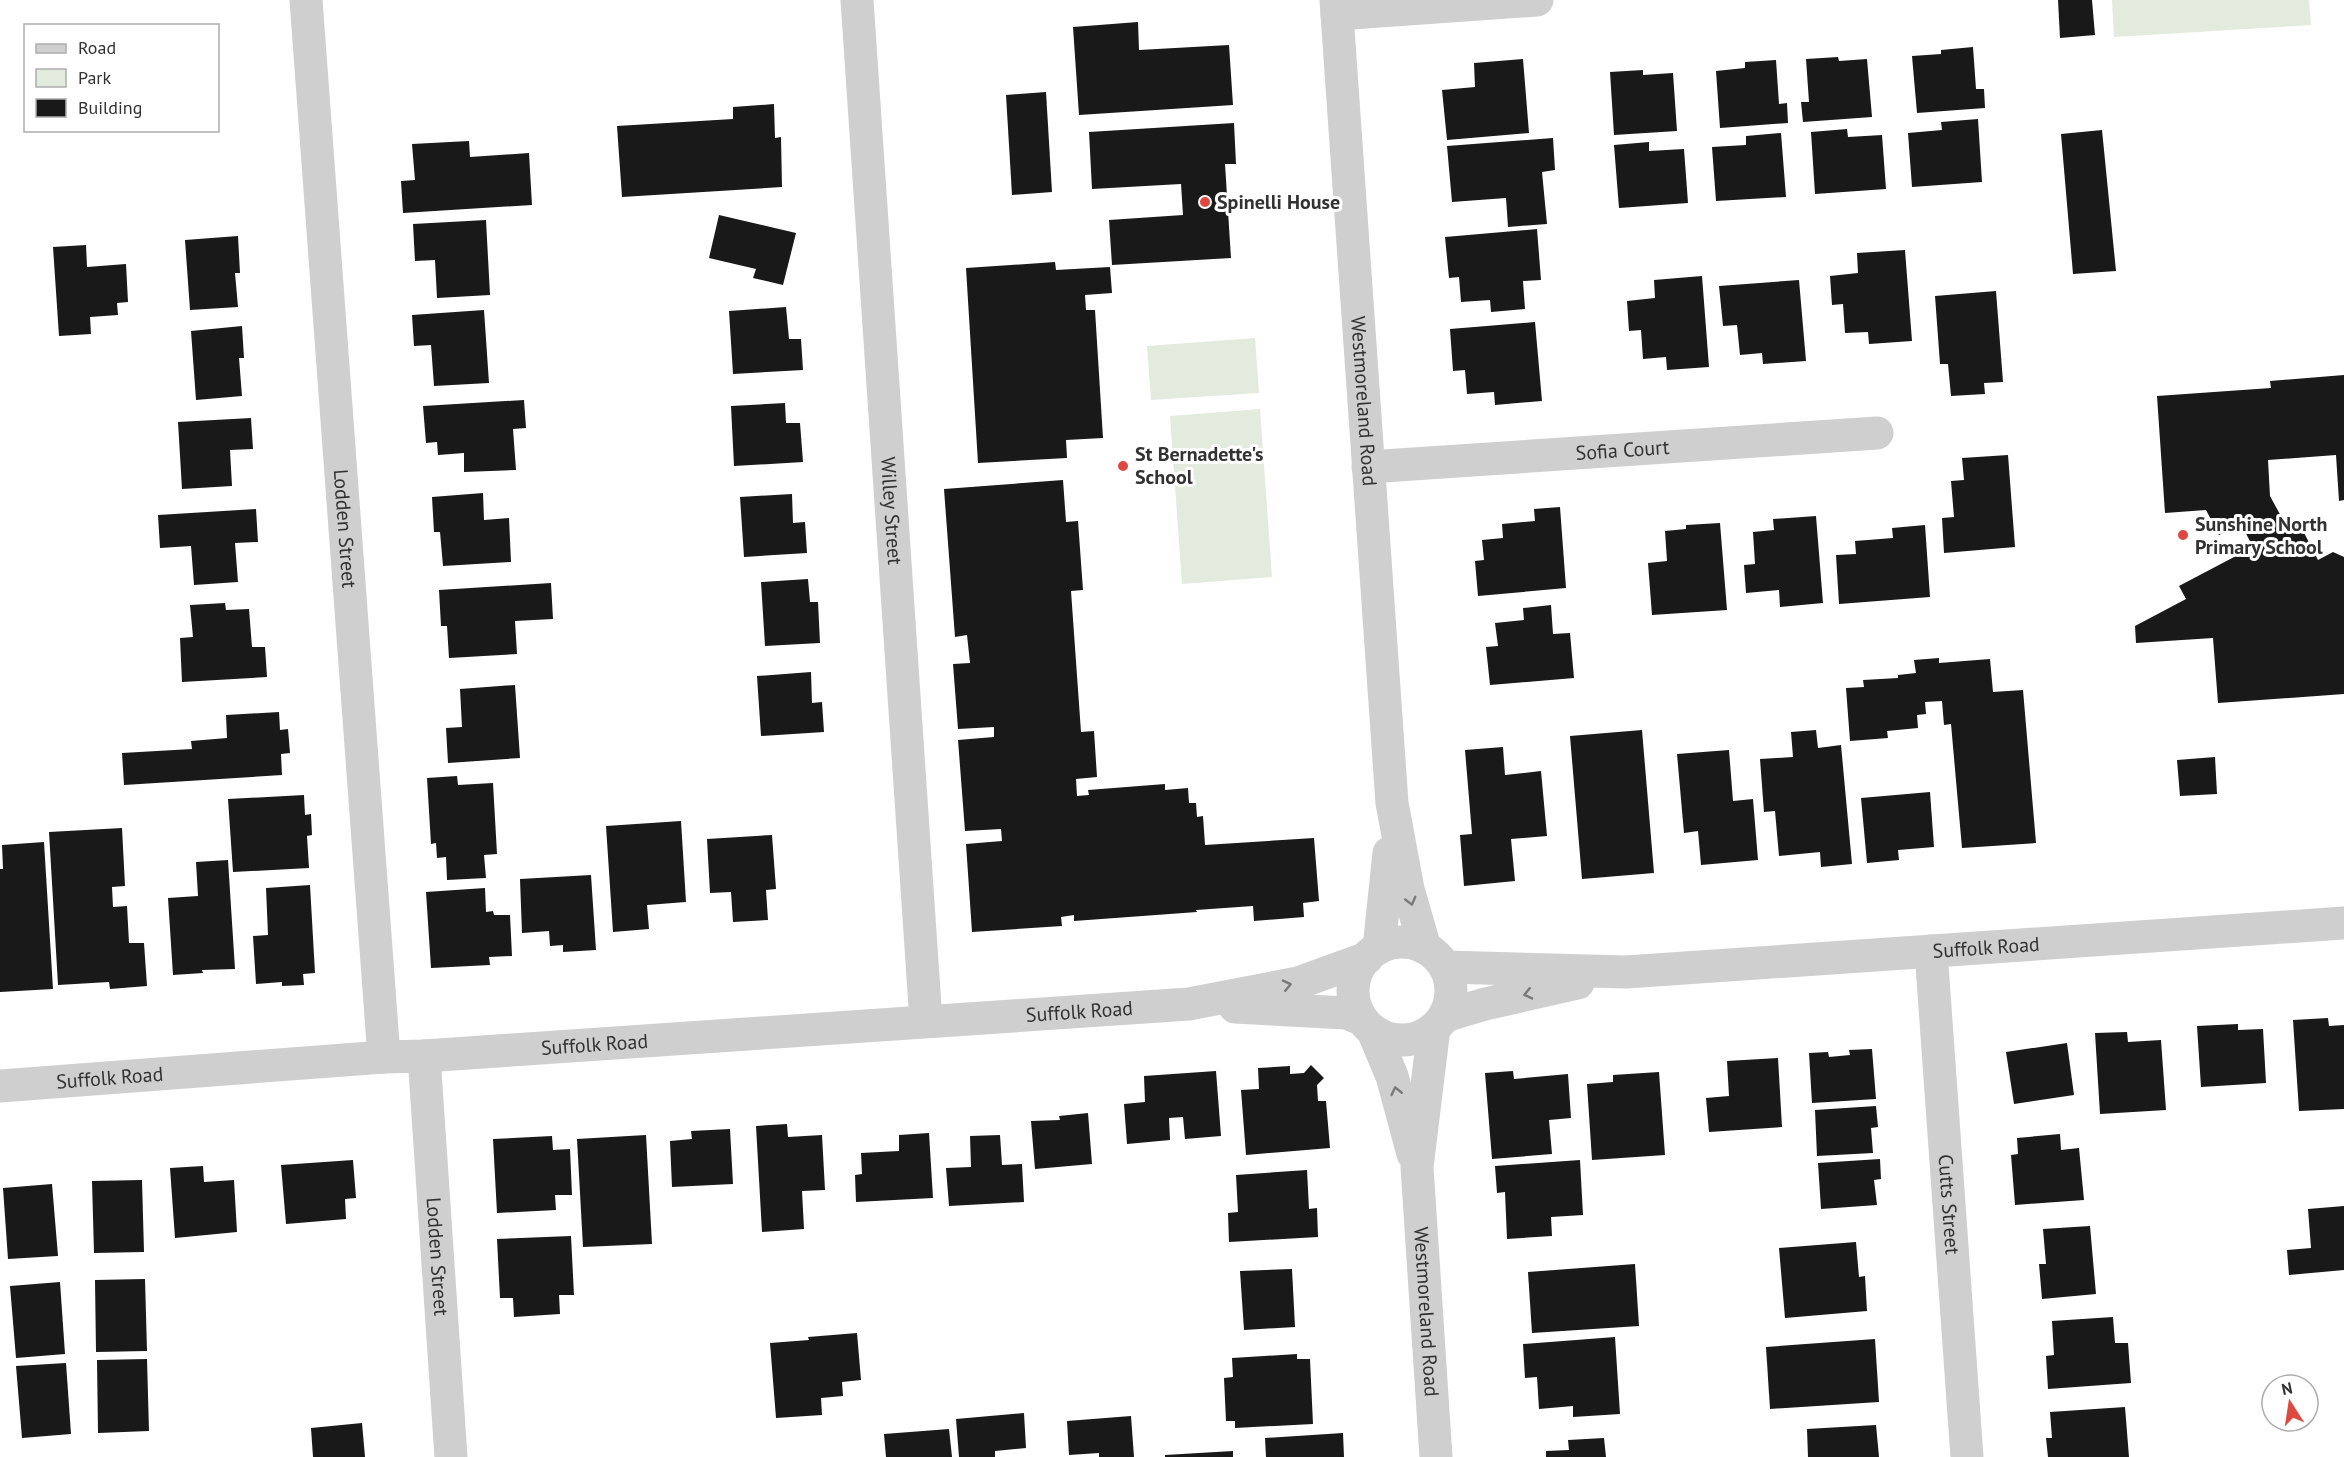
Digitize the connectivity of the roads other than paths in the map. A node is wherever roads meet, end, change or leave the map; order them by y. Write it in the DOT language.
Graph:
graph roads {
  1 [pos="306,0"];
  2 [pos="857,0"];
  3 [pos="1537,0"];
  4 [pos="1336,7"];
  5 [pos="1877,433"];
  6 [pos="1368,466"];
  7 [pos="1392,803"];
  8 [pos="2344,923"];
  9 [pos="1931,951"];
  10 [pos="1373,953"];
  11 [pos="1435,958"];
  12 [pos="1626,972"];
  13 [pos="1189,1004"];
  14 [pos="926,1021"];
  15 [pos="1439,1022"];
  16 [pos="1367,1025"];
  17 [pos="424,1056"];
  18 [pos="384,1057"];
  19 [pos="0,1086"];
  20 [pos="1417,1167"];
  21 [pos="451,1457"];
  22 [pos="1436,1457"];
  23 [pos="1967,1457"];
  1 -- 18 [label="street, Lodden Street"];
  2 -- 14 [label="street, Willey Street"];
  3 -- 4 [label="street"];
  4 -- 6 [label="street, Westmoreland Road"];
  5 -- 6 [label="street, Sofia Court"];
  6 -- 7 [label="street, Westmoreland Road"];
  7 -- 10 [label="street, Westmoreland Road"];
  7 -- 11 [label="street, Westmoreland Road, one-way"];
  8 -- 9 [label="street, Suffolk Road"];
  9 -- 12 [label="street, Suffolk Road"];
  9 -- 23 [label="street, Cutts Street"];
  10 -- 11 [label="street"];
  13 -- 10 [label="street, Suffolk Road, one-way"];
  10 -- 16 [label="street"];
  11 -- 12 [label="street, Suffolk Road"];
  11 -- 15 [label="street"];
  12 -- 15 [label="street, Suffolk Road, one-way"];
  13 -- 14 [label="street, Suffolk Road"];
  13 -- 16 [label="street, Suffolk Road"];
  14 -- 17 [label="street, Suffolk Road"];
  15 -- 16 [label="street"];
  15 -- 20 [label="street, Westmoreland Road"];
  20 -- 16 [label="street, Westmoreland Road, one-way"];
  17 -- 18 [label="street, Suffolk Road"];
  17 -- 21 [label="street, Lodden Street"];
  18 -- 19 [label="street, Suffolk Road"];
  20 -- 22 [label="street, Westmoreland Road"];
}
